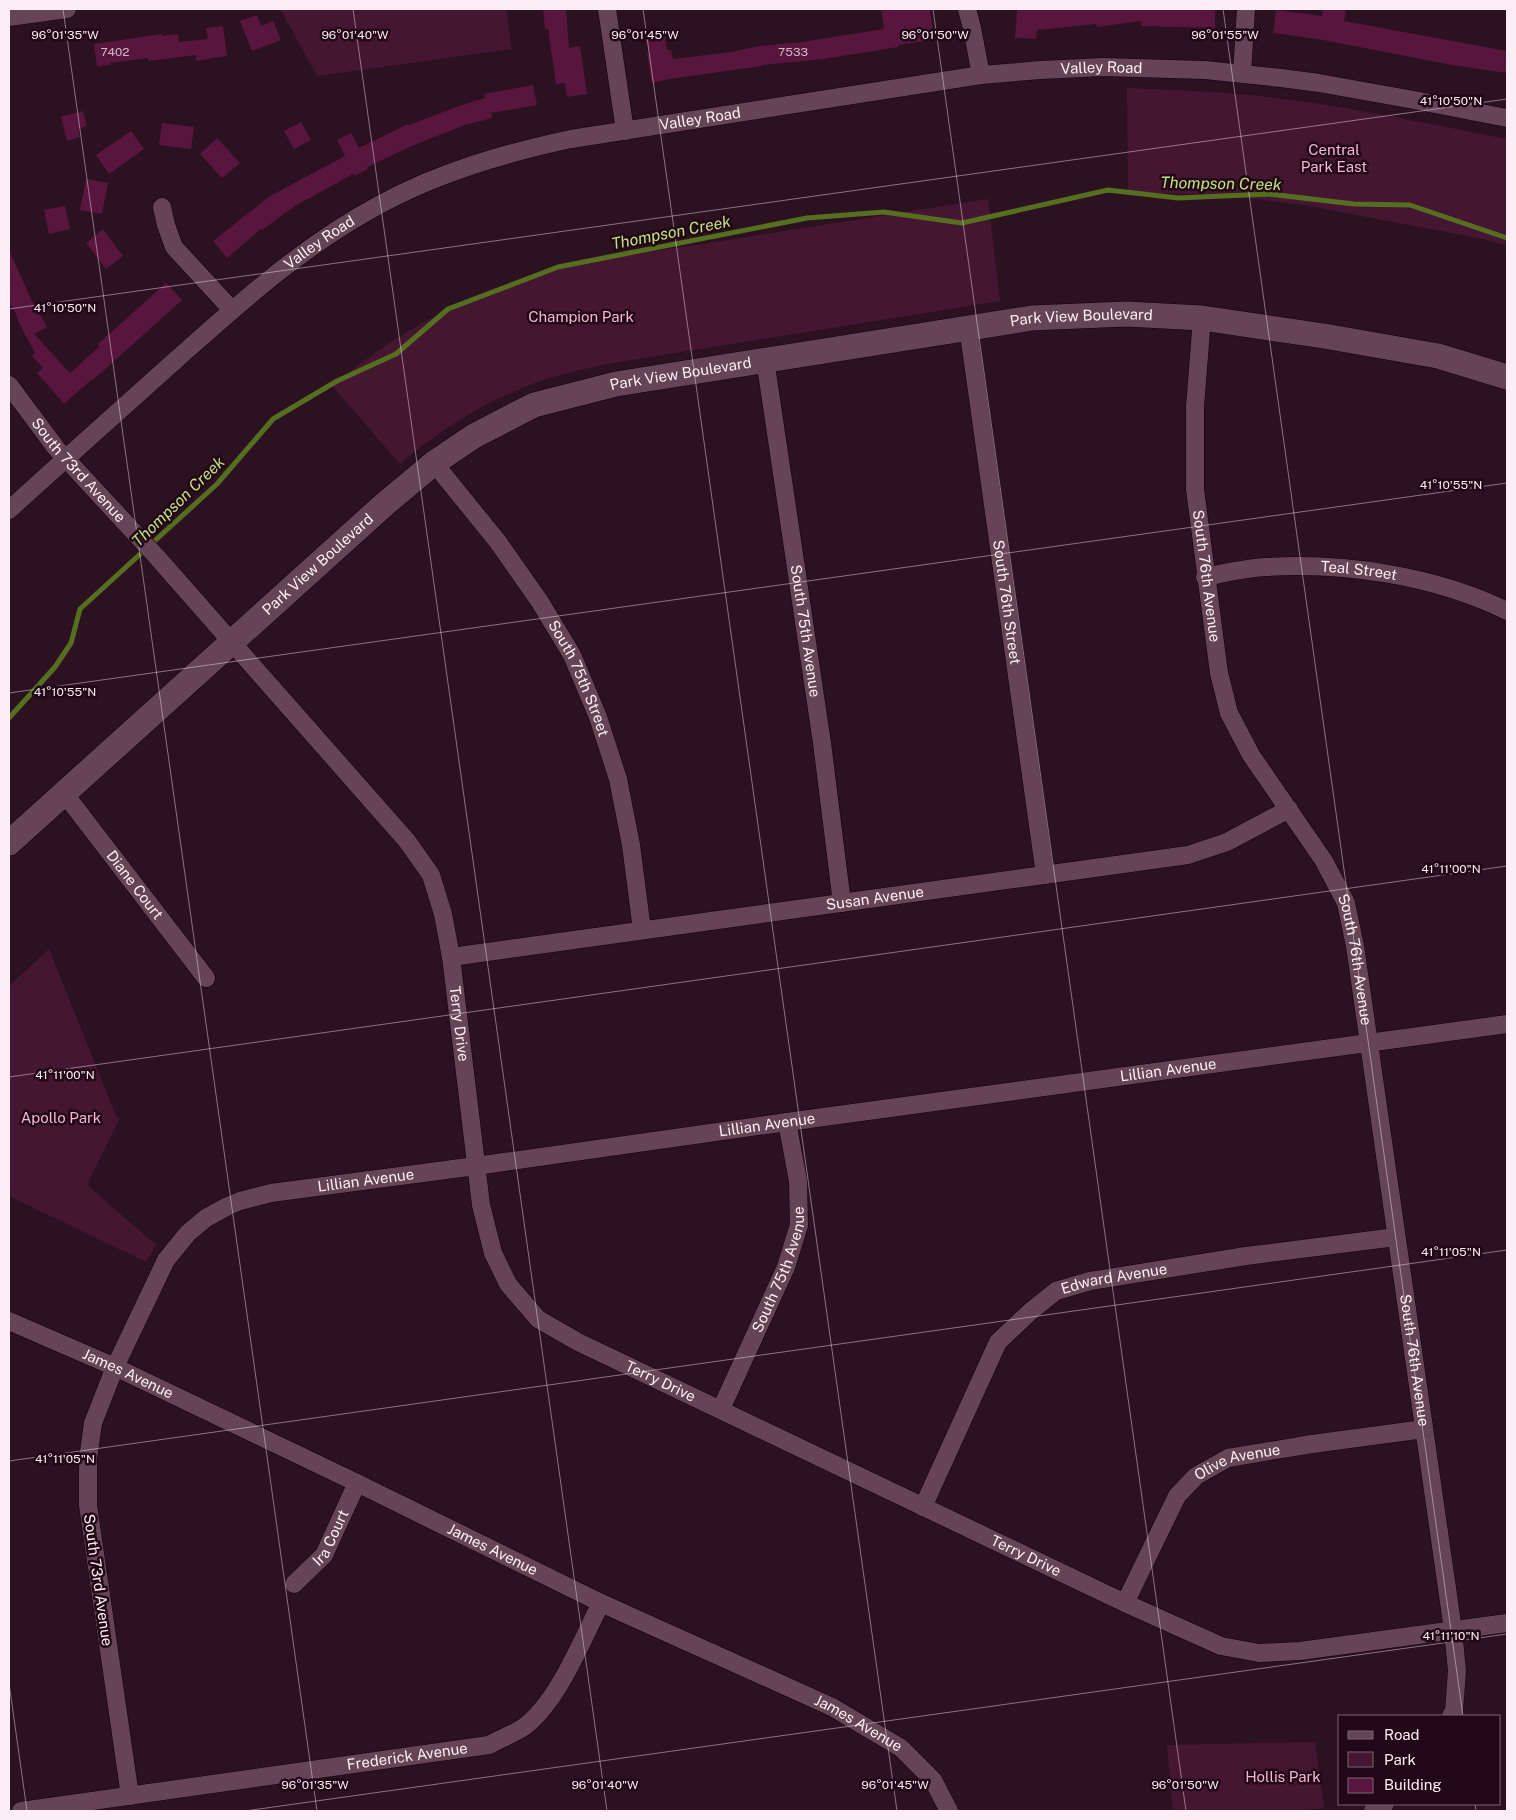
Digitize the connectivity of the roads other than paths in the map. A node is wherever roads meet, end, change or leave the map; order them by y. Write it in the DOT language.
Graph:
graph roads {
  1 [pos="67,9"];
  2 [pos="607,9"];
  3 [pos="967,9"];
  4 [pos="1246,9"];
  5 [pos="9,17"];
  6 [pos="1242,73"];
  7 [pos="981,75"];
  8 [pos="1507,118"];
  9 [pos="625,131"];
  10 [pos="162,207"];
  11 [pos="232,310"];
  12 [pos="1202,318"];
  13 [pos="968,327"];
  14 [pos="766,359"];
  15 [pos="1507,377"];
  16 [pos="9,385"];
  17 [pos="65,459"];
  18 [pos="434,463"];
  19 [pos="9,510"];
  20 [pos="1205,577"];
  21 [pos="1507,611"];
  22 [pos="231,643"];
  23 [pos="64,794"];
  24 [pos="1288,810"];
  25 [pos="9,843"];
  26 [pos="1045,875"];
  27 [pos="842,903"];
  28 [pos="642,930"];
  29 [pos="451,957"];
  30 [pos="206,978"];
  31 [pos="1507,1024"];
  32 [pos="1368,1043"];
  33 [pos="787,1122"];
  34 [pos="476,1166"];
  35 [pos="1396,1237"];
  36 [pos="9,1321"];
  37 [pos="115,1367"];
  38 [pos="721,1409"];
  39 [pos="1424,1429"];
  40 [pos="358,1483"];
  41 [pos="923,1506"];
  42 [pos="294,1584"];
  43 [pos="601,1603"];
  44 [pos="1125,1603"];
  45 [pos="1507,1623"];
  46 [pos="1453,1630"];
  47 [pos="1452,1715"];
  48 [pos="130,1796"];
  49 [pos="1383,1805"];
  50 [pos="21,1811"];
  51 [pos="949,1811"];
  52 [pos="1372,1811"];
  1 -- 5 [label="street"];
  2 -- 9 [label="street"];
  3 -- 7 [label="street"];
  4 -- 6 [label="street"];
  6 -- 7 [label="street, Valley Road"];
  6 -- 8 [label="street, Valley Road"];
  7 -- 9 [label="street, Valley Road"];
  9 -- 11 [label="street, Valley Road"];
  10 -- 11 [label="street"];
  11 -- 17 [label="street, Valley Road"];
  12 -- 13 [label="street, Park View Boulevard"];
  12 -- 15 [label="street, Park View Boulevard"];
  12 -- 20 [label="street, South 76th Avenue"];
  13 -- 14 [label="street, Park View Boulevard"];
  13 -- 26 [label="street, South 76th Street"];
  14 -- 18 [label="street, Park View Boulevard"];
  14 -- 27 [label="street, South 75th Avenue"];
  16 -- 17 [label="street, South 73rd Avenue"];
  17 -- 19 [label="street, Valley Road"];
  17 -- 22 [label="street, South 73rd Avenue"];
  18 -- 22 [label="street, Park View Boulevard"];
  18 -- 28 [label="street, South 75th Street"];
  20 -- 21 [label="street, Teal Street"];
  20 -- 24 [label="street, South 76th Avenue"];
  22 -- 23 [label="street, Park View Boulevard"];
  22 -- 29 [label="street, Terry Drive"];
  23 -- 25 [label="street, Park View Boulevard"];
  23 -- 30 [label="street, Diane Court"];
  24 -- 26 [label="street, Susan Avenue"];
  24 -- 32 [label="street, South 76th Avenue"];
  26 -- 27 [label="street, Susan Avenue"];
  27 -- 28 [label="street, Susan Avenue"];
  28 -- 29 [label="street, Susan Avenue"];
  29 -- 34 [label="street, Terry Drive"];
  31 -- 32 [label="street, Lillian Avenue"];
  32 -- 33 [label="street, Lillian Avenue"];
  32 -- 35 [label="street, South 76th Avenue"];
  33 -- 34 [label="street, Lillian Avenue"];
  33 -- 38 [label="street, South 75th Avenue"];
  34 -- 37 [label="street, Lillian Avenue"];
  34 -- 38 [label="street, Terry Drive"];
  35 -- 39 [label="street, South 76th Avenue"];
  35 -- 41 [label="street, Edward Avenue"];
  36 -- 37 [label="street, James Avenue"];
  37 -- 40 [label="street, James Avenue"];
  37 -- 48 [label="street, South 73rd Avenue"];
  38 -- 41 [label="street, Terry Drive"];
  39 -- 44 [label="street, Olive Avenue"];
  39 -- 46 [label="street, South 76th Avenue"];
  40 -- 42 [label="street, Ira Court"];
  40 -- 43 [label="street, James Avenue"];
  41 -- 44 [label="street, Terry Drive"];
  43 -- 48 [label="street, Frederick Avenue"];
  43 -- 51 [label="street, James Avenue"];
  44 -- 46 [label="street, Terry Drive"];
  45 -- 46 [label="street, Terry Drive"];
  46 -- 47 [label="street, South 76th Avenue"];
  48 -- 50 [label="street, Frederick Avenue"];
  49 -- 52 [label="street"];
}
